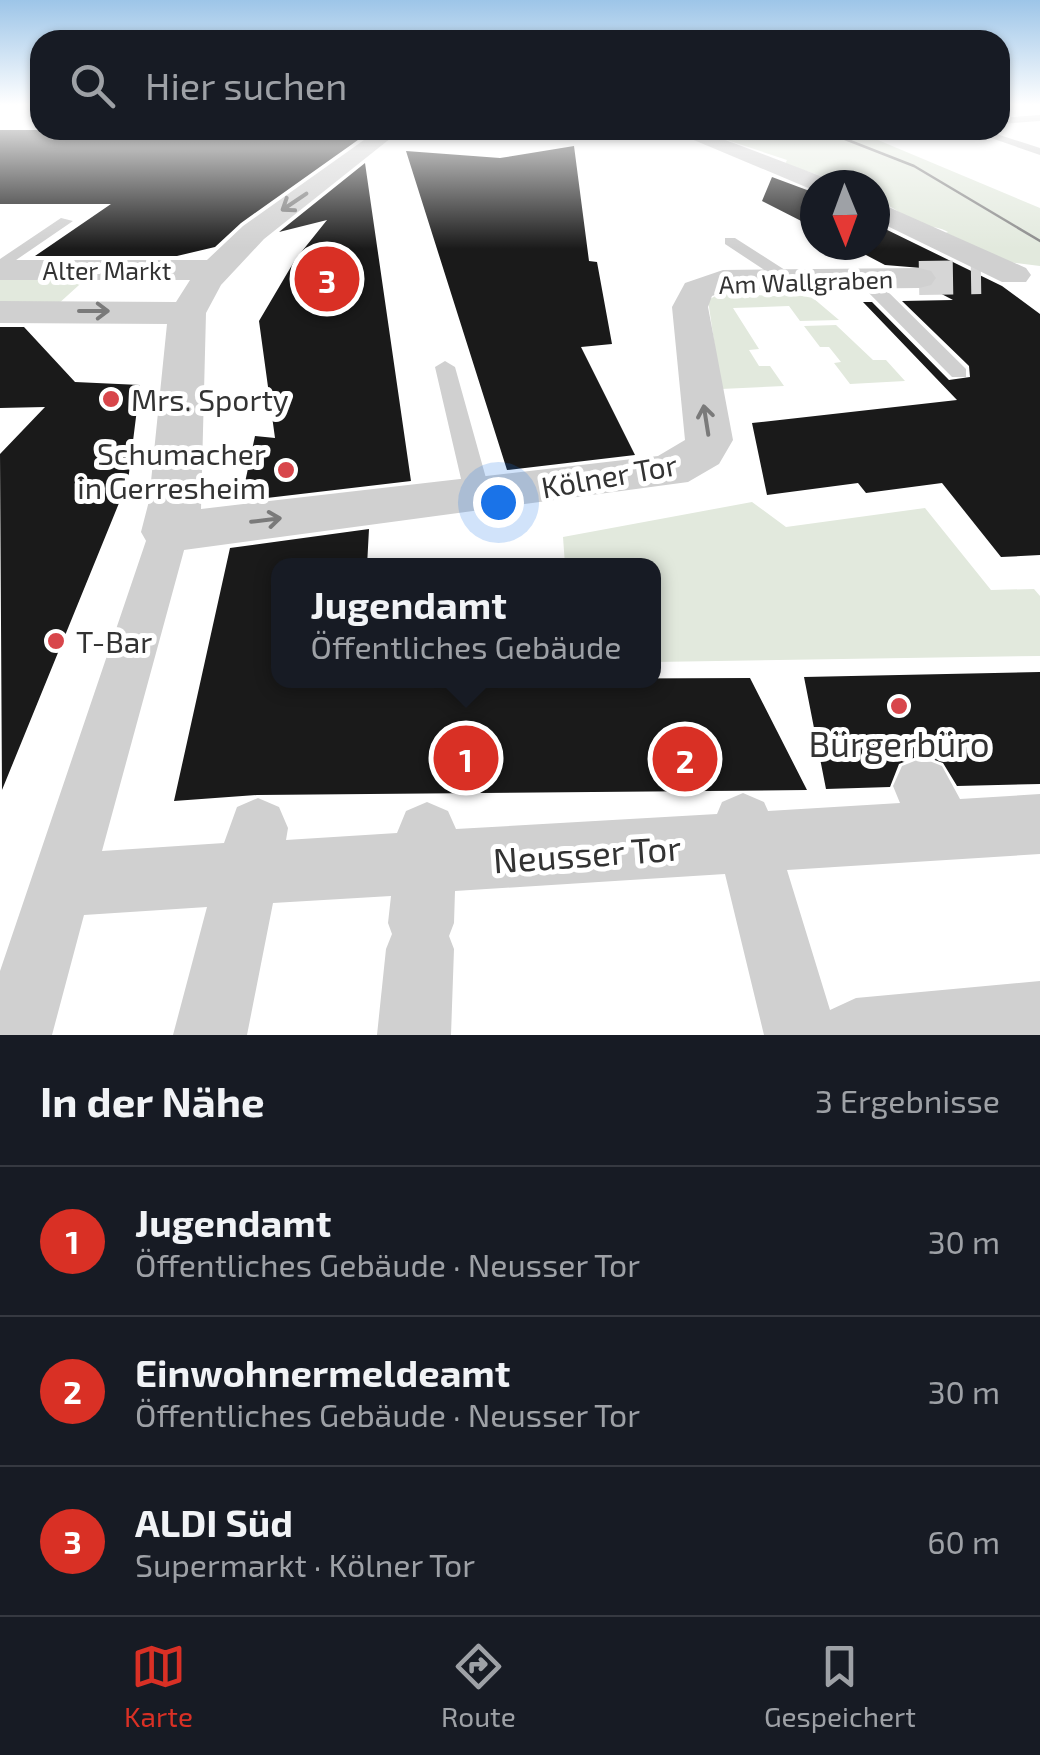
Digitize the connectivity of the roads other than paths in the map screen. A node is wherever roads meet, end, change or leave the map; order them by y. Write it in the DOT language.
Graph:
graph roads {
  1 [pos="359,153"];
  2 [pos="740,153"];
  3 [pos="800,176"];
  4 [pos="890,216"];
  5 [pos="66,221"];
  6 [pos="730,241"];
  7 [pos="0,268"];
  8 [pos="214,270"];
  9 [pos="1012,276"];
  10 [pos="864,278"];
  11 [pos="919,278"];
  12 [pos="790,279"];
  13 [pos="0,312"];
  14 [pos="188,312"];
  15 [pos="696,350"];
  16 [pos="445,367"];
  17 [pos="959,373"];
  18 [pos="478,496"];
  19 [pos="169,532"];
  20 [pos="1040,824"];
  21 [pos="252,851"];
  22 [pos="755,866"];
  23 [pos="62,885"];
  24 [pos="424,892"];
  25 [pos="1040,1017"];
  26 [pos="16,1035"];
  27 [pos="210,1035"];
  28 [pos="414,1035"];
  29 [pos="801,1035"];
  30 [pos="856,1035"];
  1 -- 8 [label="street, one-way"];
  2 -- 3 [label="street"];
  4 -- 9 [label="street, Am Wallgraben"];
  5 -- 7 [label="lane"];
  6 -- 12 [label="lane"];
  7 -- 8 [label="street, Alter Markt"];
  8 -- 14 [label="street"];
  10 -- 11 [label="street, Am Wallgraben"];
  10 -- 12 [label="street, Am Wallgraben"];
  10 -- 17 [label="lane"];
  12 -- 15 [label="street, Am Wallgraben"];
  13 -- 14 [label="street, Alter Markt, one-way"];
  14 -- 19 [label="street"];
  18 -- 15 [label="street, Kölner Tor, one-way"];
  16 -- 18 [label="lane"];
  19 -- 18 [label="street, Kölner Tor, one-way"];
  19 -- 23 [label="street"];
  20 -- 22 [label="street, Neusser Tor"];
  21 -- 23 [label="street, Neusser Tor"];
  21 -- 24 [label="street, Neusser Tor"];
  21 -- 27 [label="street"];
  22 -- 24 [label="street, Neusser Tor"];
  22 -- 29 [label="street"];
  23 -- 26 [label="street"];
  24 -- 28 [label="street"];
  25 -- 30 [label="street"];
}
